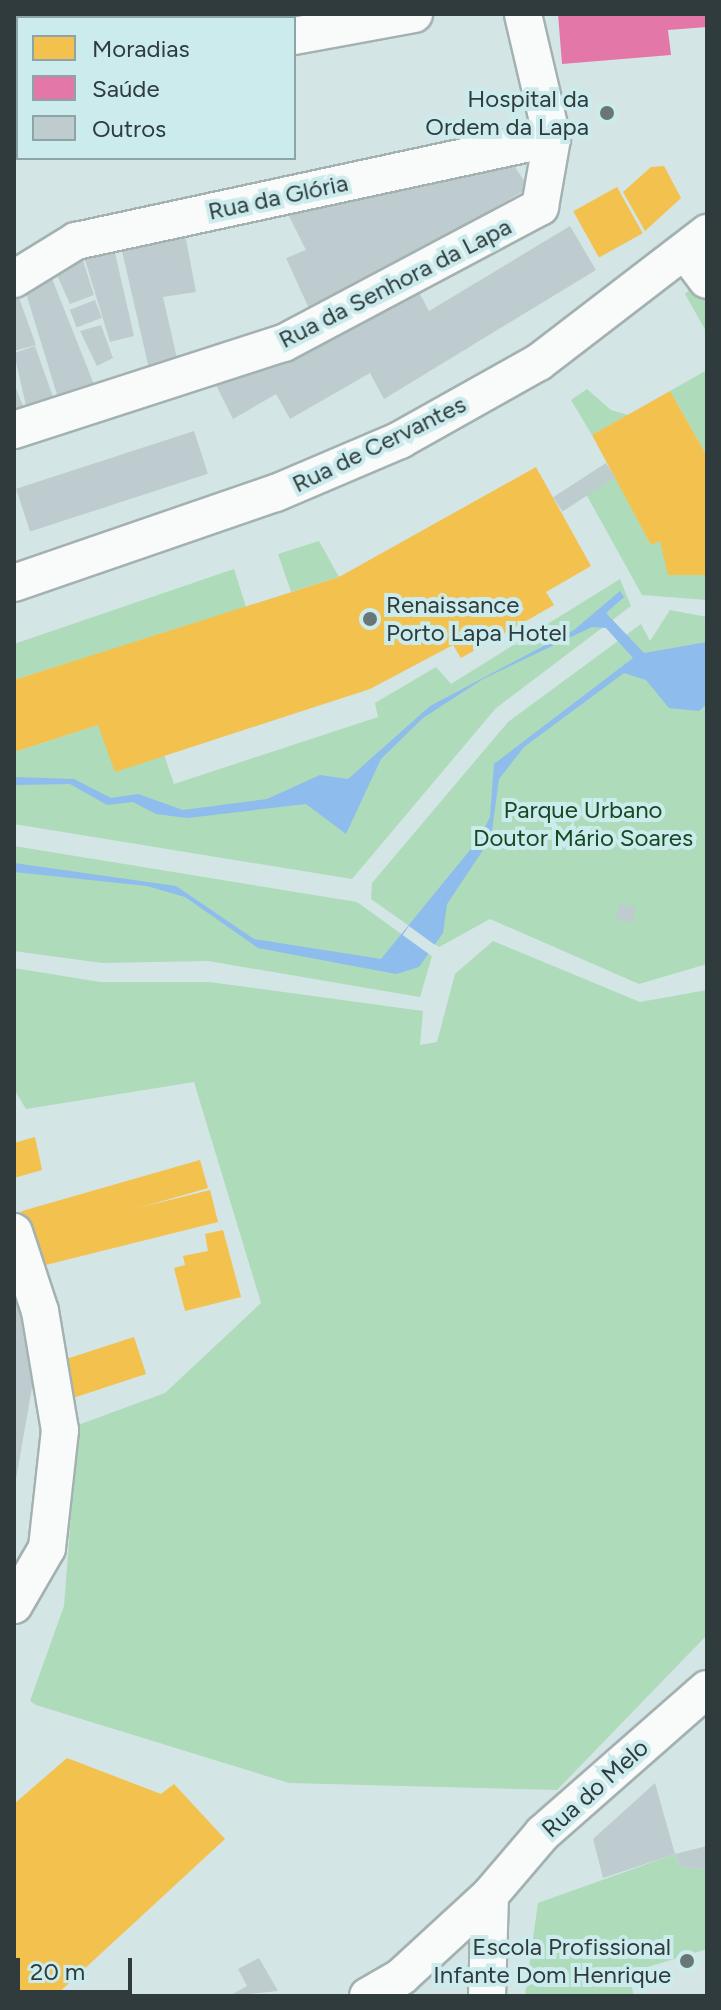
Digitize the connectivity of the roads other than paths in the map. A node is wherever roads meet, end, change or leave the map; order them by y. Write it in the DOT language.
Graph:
graph roads {
  1 [pos="414,14"];
  2 [pos="523,14"];
  3 [pos="296,36"];
  4 [pos="552,138"];
  5 [pos="696,242"];
  6 [pos="14,279"];
  7 [pos="707,280"];
  8 [pos="14,430"];
  9 [pos="14,583"];
  10 [pos="14,1232"];
  11 [pos="14,1605"];
  12 [pos="707,1689"];
  13 [pos="490,1895"];
  14 [pos="368,1996"];
  15 [pos="487,1996"];
  1 -- 3 [label="street"];
  2 -- 4 [label="street, Rua da Senhora da Lapa"];
  4 -- 6 [label="street, Rua da Glória"];
  4 -- 8 [label="street, Rua da Senhora da Lapa"];
  5 -- 7 [label="street"];
  5 -- 9 [label="street, Rua de Cervantes"];
  10 -- 11 [label="street"];
  12 -- 13 [label="street, Rua do Melo"];
  13 -- 14 [label="street, Rua do Melo"];
  13 -- 15 [label="street"];
}
